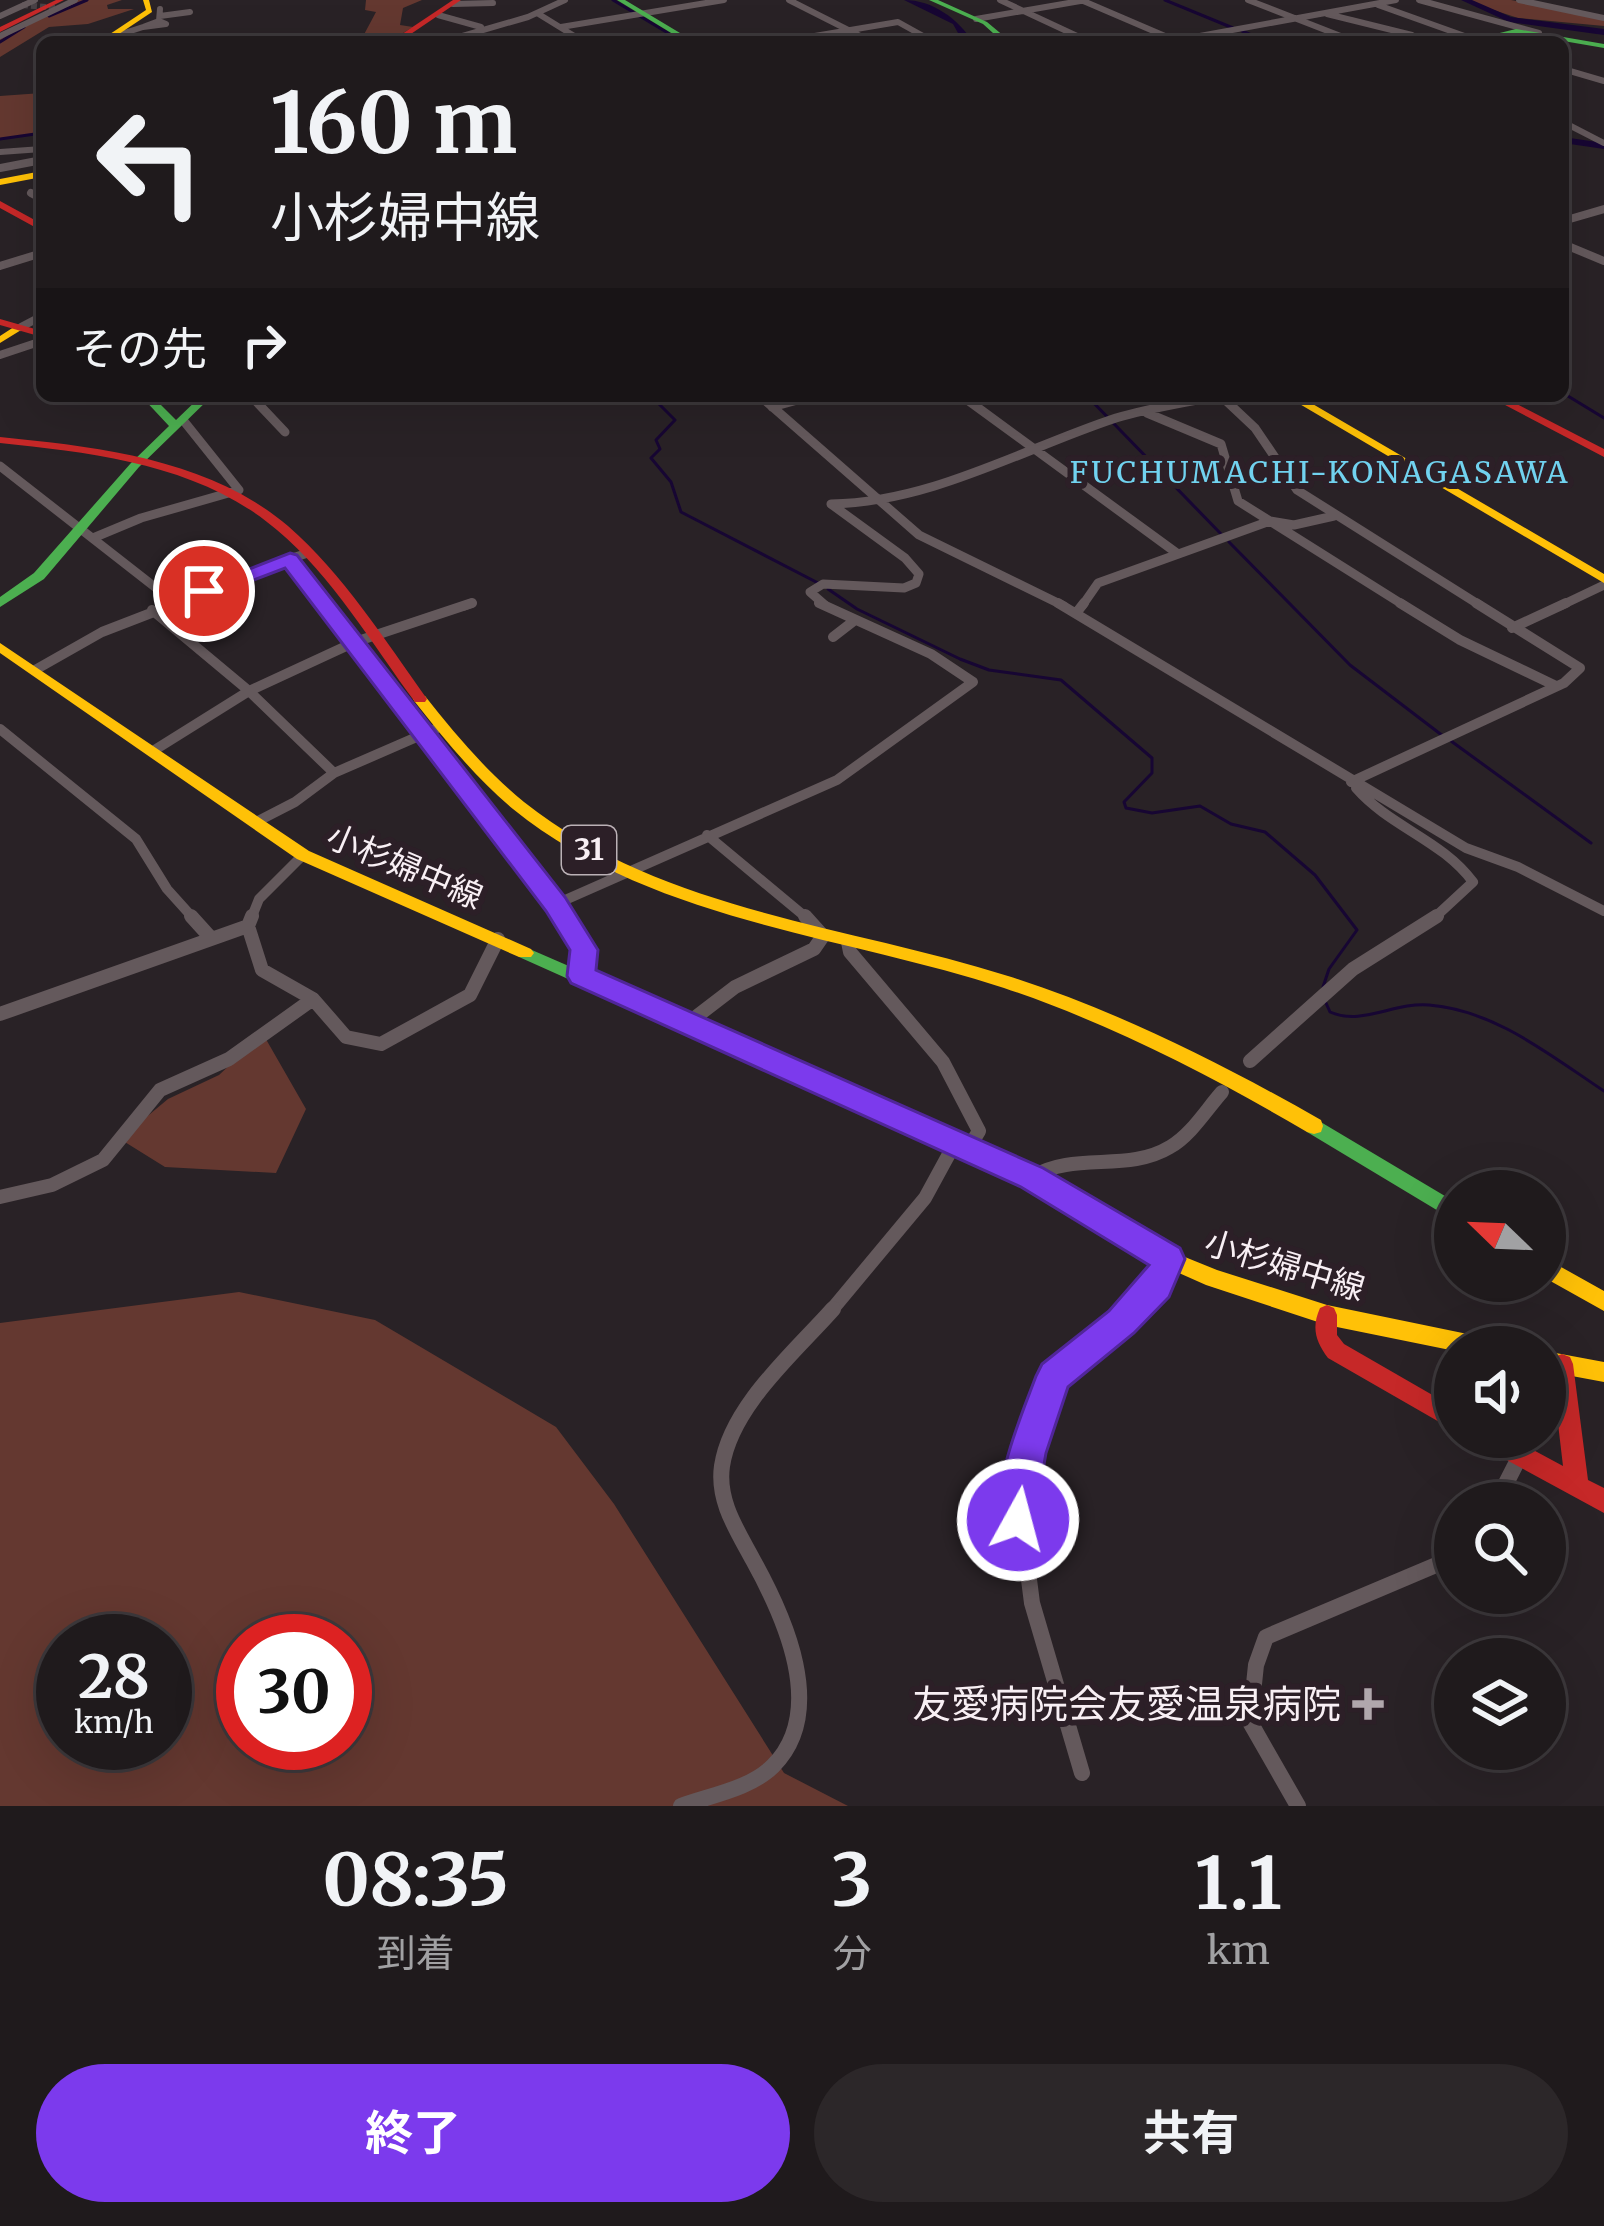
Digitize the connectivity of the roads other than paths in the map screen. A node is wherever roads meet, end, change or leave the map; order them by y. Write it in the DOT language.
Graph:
graph roads {
  1 [pos="35,0"];
  2 [pos="57,0"];
  3 [pos="74,0"];
  4 [pos="566,0"];
  5 [pos="620,0"];
  6 [pos="724,0"];
  7 [pos="790,0"];
  8 [pos="932,0"];
  9 [pos="1000,0"];
  10 [pos="1083,0"];
  11 [pos="1248,0"];
  12 [pos="1399,0"];
  13 [pos="1419,0"];
  14 [pos="1519,0"];
  15 [pos="492,2"];
  16 [pos="1375,4"];
  17 [pos="1434,5"];
  18 [pos="453,9"];
  19 [pos="1348,9"];
  20 [pos="1024,10"];
  21 [pos="158,12"];
  22 [pos="187,13"];
  23 [pos="537,13"];
  24 [pos="1323,13"];
  25 [pos="643,14"];
  26 [pos="0,16"];
  27 [pos="497,16"];
  28 [pos="1294,18"];
  29 [pos="1604,18"];
  30 [pos="976,19"];
  31 [pos="485,26"];
  32 [pos="561,27"];
  33 [pos="848,30"];
  34 [pos="0,31"];
  35 [pos="494,34"];
  36 [pos="110,36"];
  37 [pos="116,36"];
  38 [pos="405,36"];
  39 [pos="461,36"];
  40 [pos="575,36"];
  41 [pos="681,36"];
  42 [pos="814,36"];
  43 [pos="860,36"];
  44 [pos="923,36"];
  45 [pos="997,36"];
  46 [pos="1078,36"];
  47 [pos="1163,36"];
  48 [pos="1200,36"];
  49 [pos="1340,36"];
  50 [pos="1406,36"];
  51 [pos="1413,36"];
  52 [pos="1459,36"];
  53 [pos="1476,36"];
  54 [pos="1543,36"];
  55 [pos="1553,36"];
  56 [pos="1569,40"];
  57 [pos="1604,46"];
  58 [pos="1569,71"];
  59 [pos="1604,81"];
  60 [pos="1569,125"];
  61 [pos="1604,143"];
  62 [pos="36,149"];
  63 [pos="0,152"];
  64 [pos="36,161"];
  65 [pos="0,168"];
  66 [pos="36,175"];
  67 [pos="0,182"];
  68 [pos="31,194"];
  69 [pos="36,196"];
  70 [pos="0,204"];
  71 [pos="1604,209"];
  72 [pos="1569,219"];
  73 [pos="36,225"];
  74 [pos="1569,247"];
  75 [pos="36,255"];
  76 [pos="1604,262"];
  77 [pos="0,266"];
  78 [pos="36,319"];
  79 [pos="0,322"];
  80 [pos="20,327"];
  81 [pos="36,335"];
  82 [pos="0,340"];
  83 [pos="36,340"];
  84 [pos="0,355"];
  85 [pos="153,402"];
  86 [pos="201,402"];
  87 [pos="257,402"];
  88 [pos="767,402"];
  89 [pos="790,402"];
  90 [pos="970,402"];
  91 [pos="1191,402"];
  92 [pos="1226,402"];
  93 [pos="1301,402"];
  94 [pos="1504,402"];
  95 [pos="772,407"];
  96 [pos="1145,412"];
  97 [pos="179,424"];
  98 [pos="285,432"];
  99 [pos="0,442"];
  100 [pos="1037,451"];
  101 [pos="1604,454"];
  102 [pos="135,464"];
  103 [pos="0,466"];
  104 [pos="229,494"];
  105 [pos="877,503"];
  106 [pos="1334,516"];
  107 [pos="1270,520"];
  108 [pos="86,533"];
  109 [pos="1178,554"];
  110 [pos="299,556"];
  111 [pos="1604,582"];
  112 [pos="174,602"];
  113 [pos="0,603"];
  114 [pos="472,603"];
  115 [pos="152,610"];
  116 [pos="1077,612"];
  117 [pos="856,620"];
  118 [pos="1512,628"];
  119 [pos="833,637"];
  120 [pos="364,639"];
  121 [pos="0,647"];
  122 [pos="35,670"];
  123 [pos="1556,686"];
  124 [pos="249,691"];
  125 [pos="442,726"];
  126 [pos="0,729"];
  127 [pos="424,735"];
  128 [pos="6,743"];
  129 [pos="153,751"];
  130 [pos="334,773"];
  131 [pos="1351,782"];
  132 [pos="256,822"];
  133 [pos="707,835"];
  134 [pos="303,854"];
  135 [pos="627,871"];
  136 [pos="556,904"];
  137 [pos="1604,911"];
  138 [pos="248,926"];
  139 [pos="823,936"];
  140 [pos="209,938"];
  141 [pos="498,939"];
  142 [pos="848,942"];
  143 [pos="581,976"];
  144 [pos="313,999"];
  145 [pos="0,1014"];
  146 [pos="688,1023"];
  147 [pos="1250,1061"];
  148 [pos="1222,1092"];
  149 [pos="962,1146"];
  150 [pos="1032,1177"];
  151 [pos="0,1197"];
  152 [pos="1434,1201"];
  153 [pos="1168,1259"];
  154 [pos="1566,1279"];
  155 [pos="1604,1302"];
  156 [pos="1327,1315"];
  157 [pos="1434,1337"];
  158 [pos="1566,1365"];
  159 [pos="1604,1372"];
  160 [pos="1434,1408"];
  161 [pos="1566,1429"];
  162 [pos="1524,1458"];
  163 [pos="1577,1485"];
  164 [pos="1604,1501"];
  165 [pos="1434,1566"];
  166 [pos="1082,1774"];
  167 [pos="681,1806"];
  168 [pos="1298,1806"];
  1 -- 26 [label="street"];
  2 -- 34 [label="main road"];
  3 -- 34 [label="street"];
  4 -- 23 [label="street"];
  5 -- 25 [label="main road"];
  6 -- 25 [label="street"];
  7 -- 33 [label="street"];
  8 -- 30 [label="main road"];
  9 -- 20 [label="street"];
  10 -- 20 [label="street"];
  10 -- 47 [label="street"];
  11 -- 28 [label="street"];
  12 -- 16 [label="street"];
  12 -- 17 [label="street"];
  13 -- 17 [label="street"];
  14 -- 29 [label="street"];
  15 -- 18 [label="street"];
  15 -- 27 [label="street"];
  16 -- 19 [label="street"];
  16 -- 52 [label="street"];
  17 -- 55 [label="street"];
  18 -- 31 [label="street"];
  18 -- 38 [label="main road"];
  19 -- 24 [label="street"];
  19 -- 51 [label="street"];
  20 -- 30 [label="street"];
  20 -- 46 [label="street"];
  21 -- 22 [label="street"];
  21 -- 36 [label="main road"];
  21 -- 37 [label="street"];
  23 -- 27 [label="street"];
  23 -- 32 [label="street"];
  24 -- 28 [label="street"];
  24 -- 50 [label="street"];
  25 -- 32 [label="street"];
  25 -- 41 [label="main road"];
  27 -- 31 [label="street"];
  28 -- 48 [label="street"];
  28 -- 49 [label="street"];
  30 -- 45 [label="main road"];
  31 -- 35 [label="street"];
  31 -- 39 [label="street"];
  32 -- 40 [label="street"];
  33 -- 42 [label="street"];
  33 -- 43 [label="street"];
  33 -- 44 [label="street"];
  53 -- 54 [label="main road"];
  56 -- 57 [label="main road"];
  58 -- 59 [label="street"];
  60 -- 61 [label="street"];
  62 -- 63 [label="street"];
  64 -- 65 [label="street"];
  66 -- 67 [label="main road"];
  68 -- 69 [label="street"];
  70 -- 73 [label="main road"];
  71 -- 72 [label="street"];
  74 -- 76 [label="street"];
  75 -- 77 [label="street"];
  78 -- 80 [label="street"];
  79 -- 80 [label="main road"];
  80 -- 81 [label="main road"];
  80 -- 82 [label="main road"];
  83 -- 84 [label="street"];
  85 -- 97 [label="main road"];
  86 -- 97 [label="main road"];
  87 -- 98 [label="street"];
  88 -- 95 [label="street"];
  89 -- 95 [label="street"];
  90 -- 100 [label="street"];
  91 -- 96 [label="street"];
  92 -- 106 [label="street"];
  93 -- 111 [label="main road"];
  94 -- 101 [label="main road"];
  95 -- 105 [label="street"];
  96 -- 100 [label="street"];
  96 -- 107 [label="street"];
  97 -- 102 [label="main road"];
  97 -- 104 [label="street"];
  99 -- 102 [label="main road"];
  100 -- 105 [label="street"];
  100 -- 109 [label="street"];
  102 -- 104 [label="main road, 31"];
  102 -- 108 [label="main road"];
  103 -- 108 [label="street"];
  104 -- 108 [label="street"];
  104 -- 110 [label="main road, 31"];
  105 -- 116 [label="street"];
  105 -- 117 [label="street"];
  106 -- 107 [label="street"];
  106 -- 118 [label="street"];
  107 -- 109 [label="street"];
  107 -- 123 [label="street"];
  108 -- 112 [label="street"];
  108 -- 113 [label="main road"];
  109 -- 116 [label="street"];
  110 -- 112 [label="street"];
  110 -- 120 [label="main road, 31"];
  111 -- 118 [label="street"];
  112 -- 115 [label="street"];
  114 -- 120 [label="street"];
  115 -- 122 [label="street"];
  115 -- 124 [label="street"];
  116 -- 131 [label="street"];
  117 -- 119 [label="street"];
  117 -- 133 [label="street"];
  118 -- 123 [label="street"];
  120 -- 124 [label="street"];
  120 -- 125 [label="main road, 31"];
  120 -- 127 [label="street"];
  121 -- 122 [label="main road, 小杉婦中線"];
  122 -- 129 [label="main road, 小杉婦中線"];
  123 -- 131 [label="street"];
  124 -- 129 [label="street"];
  124 -- 130 [label="street"];
  125 -- 127 [label="street"];
  125 -- 135 [label="main road, 31"];
  126 -- 128 [label="street"];
  127 -- 130 [label="street"];
  127 -- 136 [label="street"];
  128 -- 140 [label="street"];
  129 -- 132 [label="main road, 小杉婦中線"];
  130 -- 132 [label="street"];
  131 -- 137 [label="street"];
  131 -- 147 [label="street"];
  132 -- 134 [label="main road, 小杉婦中線"];
  133 -- 135 [label="street"];
  133 -- 139 [label="street"];
  134 -- 138 [label="street"];
  134 -- 141 [label="main road, 小杉婦中線"];
  135 -- 136 [label="street"];
  135 -- 139 [label="main road, 31"];
  136 -- 143 [label="street"];
  138 -- 140 [label="street"];
  138 -- 144 [label="street"];
  139 -- 142 [label="main road, 31"];
  139 -- 146 [label="street"];
  140 -- 145 [label="street"];
  141 -- 143 [label="main road, 小杉婦中線"];
  141 -- 144 [label="street"];
  142 -- 149 [label="street"];
  142 -- 152 [label="main road, 31"];
  143 -- 146 [label="main road, 小杉婦中線"];
  144 -- 151 [label="street"];
  146 -- 149 [label="main road, 小杉婦中線"];
  148 -- 150 [label="street"];
  149 -- 150 [label="main road, 小杉婦中線"];
  149 -- 167 [label="street"];
  150 -- 153 [label="main road, 小杉婦中線"];
  153 -- 156 [label="main road, 小杉婦中線"];
  153 -- 166 [label="street"];
  154 -- 155 [label="main road"];
  156 -- 157 [label="main road, 小杉婦中線"];
  156 -- 160 [label="main road"];
  158 -- 159 [label="main road"];
  161 -- 163 [label="main road"];
  162 -- 163 [label="main road"];
  163 -- 164 [label="main road"];
  165 -- 168 [label="street"];
}
